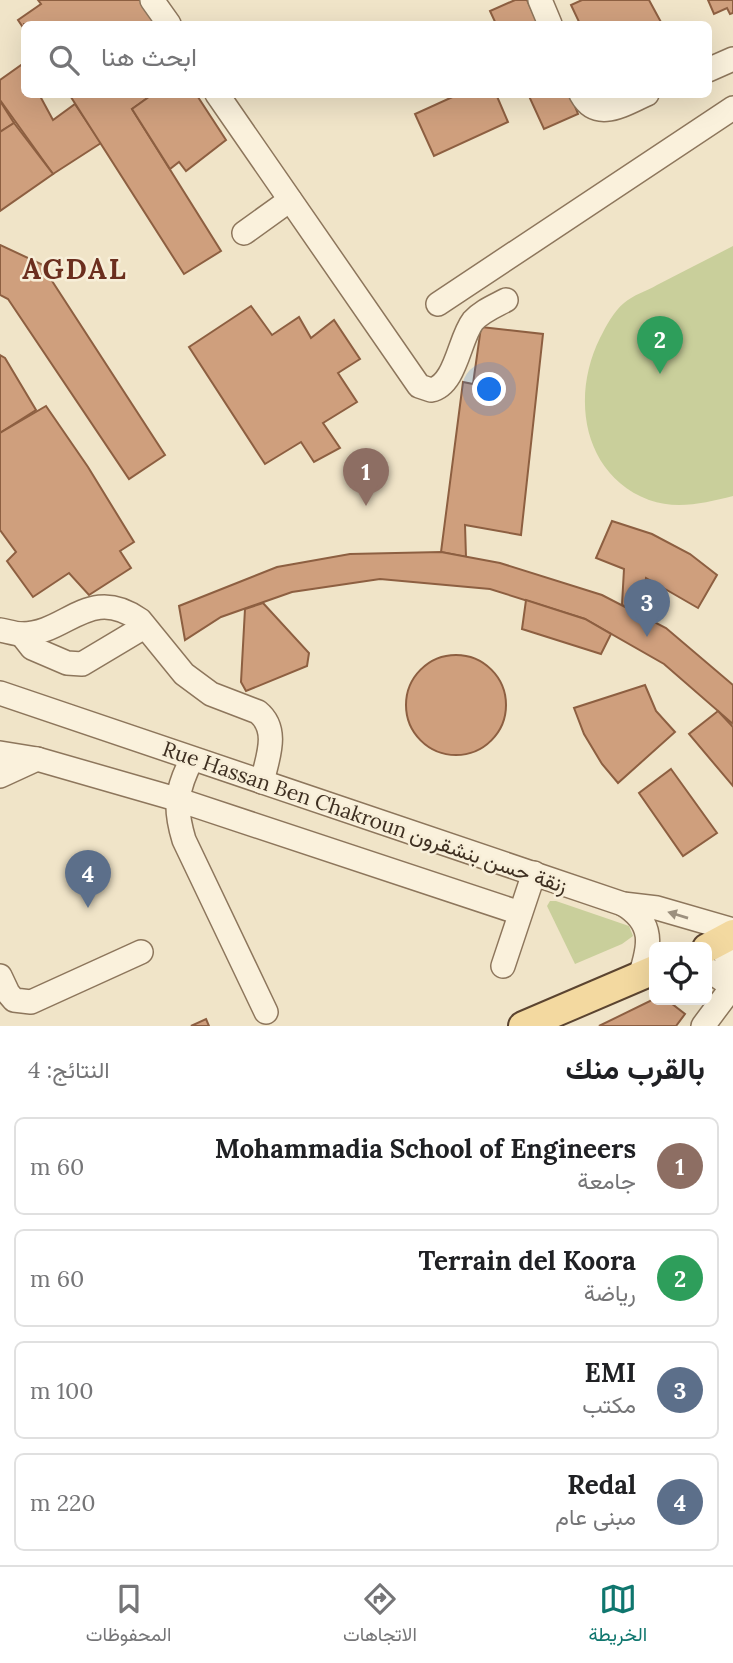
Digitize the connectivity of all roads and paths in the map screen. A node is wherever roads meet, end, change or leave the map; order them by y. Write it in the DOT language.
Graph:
graph roads {
  1 [pos="152,0"];
  2 [pos="540,0"];
  3 [pos="167,21"];
  4 [pos="549,21"];
  5 [pos="733,59"];
  6 [pos="712,69"];
  7 [pos="220,98"];
  8 [pos="583,98"];
  9 [pos="637,98"];
  10 [pos="733,107"];
  11 [pos="290,201"];
  12 [pos="244,233"];
  13 [pos="506,300"];
  14 [pos="438,304"];
  15 [pos="145,627"];
  16 [pos="11,632"];
  17 [pos="7,699"];
  18 [pos="0,753"];
  19 [pos="37,759"];
  20 [pos="192,759"];
  21 [pos="0,776"];
  22 [pos="262,782"];
  23 [pos="176,800"];
  24 [pos="534,873"];
  25 [pos="623,904"];
  26 [pos="520,913"];
  27 [pos="724,938"];
  28 [pos="141,952"];
  29 [pos="503,966"];
  30 [pos="712,972"];
  31 [pos="647,973"];
  32 [pos="0,976"];
  33 [pos="733,987"];
  34 [pos="266,1012"];
  35 [pos="523,1026"];
  36 [pos="703,1026"];
  1 -- 3 [label="street"];
  2 -- 4 [label="street"];
  5 -- 6 [label="street"];
  7 -- 11 [label="street"];
  8 -- 9 [label="street"];
  10 -- 14 [label="street"];
  11 -- 12 [label="street"];
  11 -- 13 [label="street"];
  15 -- 16 [label="street"];
  15 -- 16 [label="street"];
  15 -- 22 [label="street"];
  17 -- 20 [label="street, Rue Hassan Ben Chakroun زنقة حسن بنشقرون"];
  18 -- 19 [label="street"];
  19 -- 21 [label="street"];
  19 -- 23 [label="street"];
  20 -- 22 [label="street, Rue Hassan Ben Chakroun زنقة حسن بنشقرون"];
  20 -- 23 [label="street"];
  22 -- 24 [label="street, Rue Hassan Ben Chakroun زنقة حسن بنشقرون"];
  23 -- 26 [label="street"];
  23 -- 34 [label="street"];
  24 -- 25 [label="street, Rue Hassan Ben Chakroun زنقة حسن بنشقرون"];
  24 -- 26 [label="street"];
  27 -- 25 [label="street, Rue Hassan Ben Chakroun زنقة حسن بنشقرون, one-way"];
  25 -- 31 [label="street"];
  26 -- 29 [label="street"];
  27 -- 33 [label="street"];
  28 -- 32 [label="street"];
  30 -- 33 [label="street"];
  31 -- 35 [label="main road"];
  33 -- 36 [label="street"];
}
